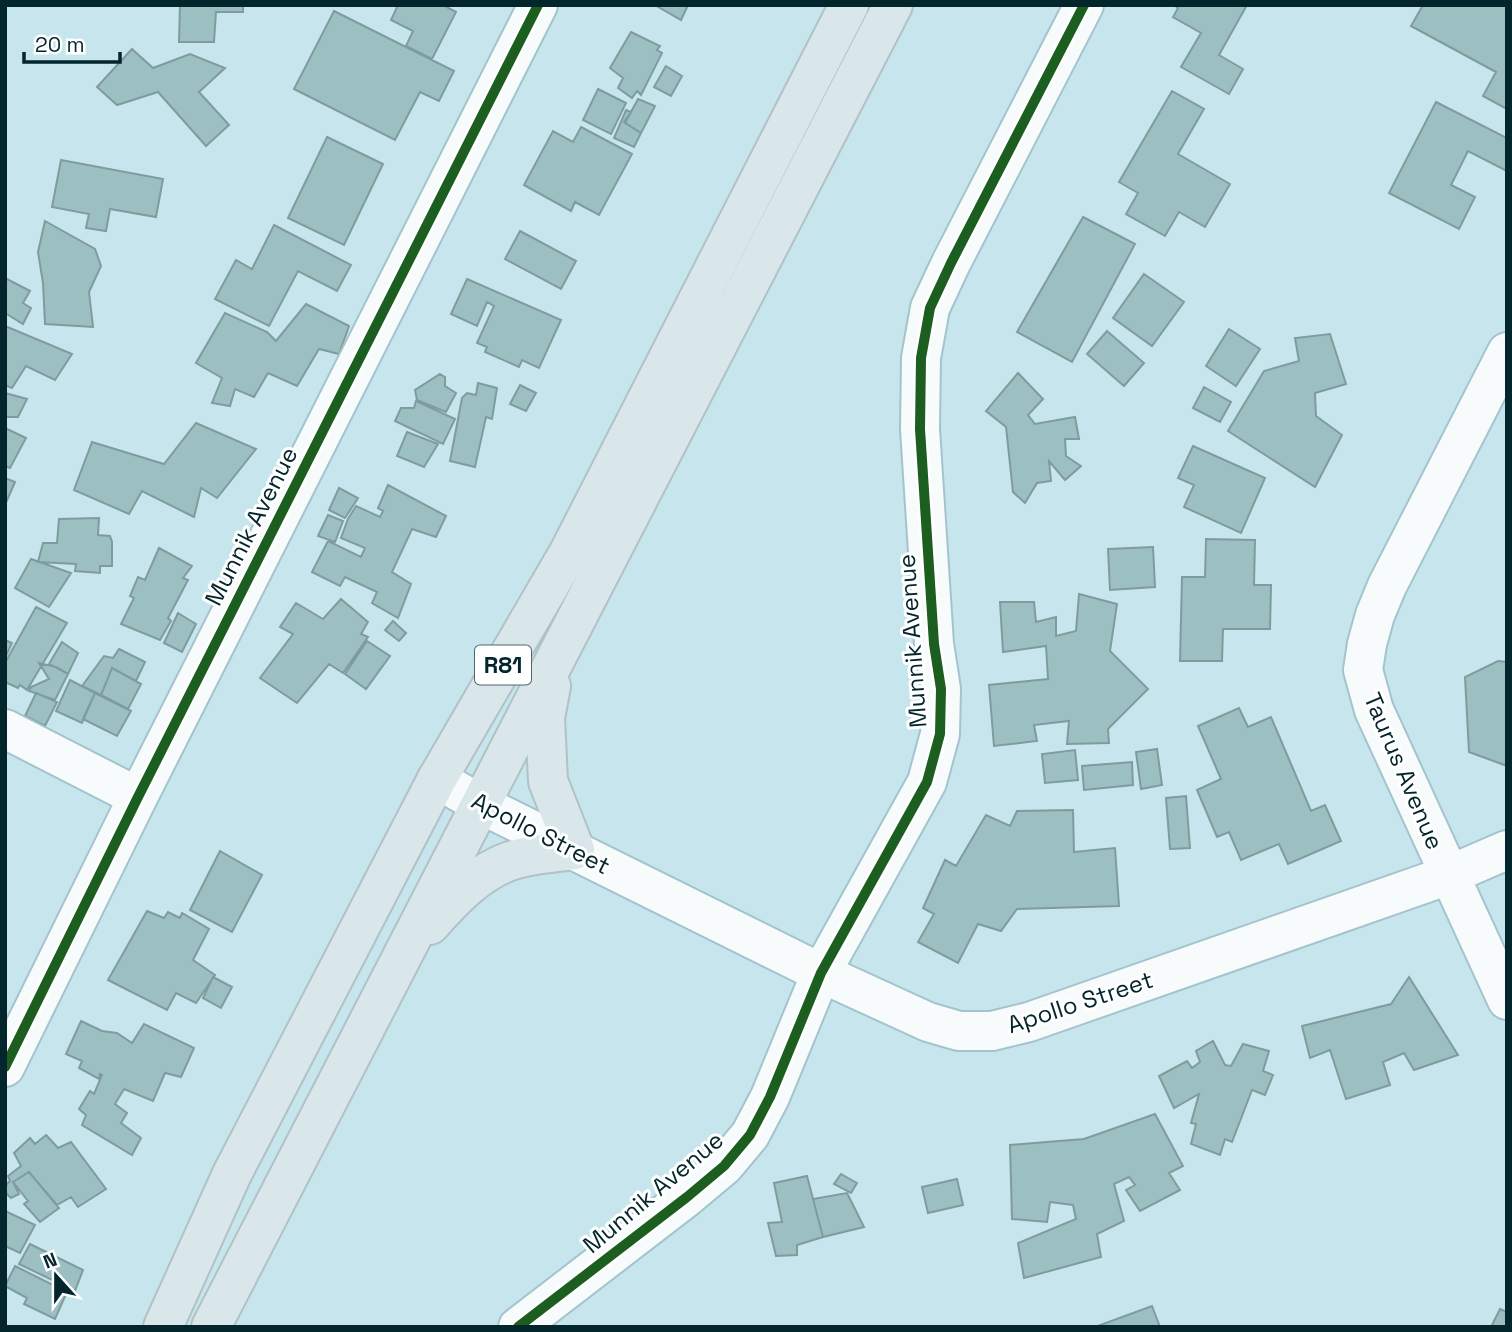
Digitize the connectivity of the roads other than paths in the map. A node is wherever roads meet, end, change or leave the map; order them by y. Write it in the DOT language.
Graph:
graph roads {
  1 [pos="538,5"];
  2 [pos="849,5"];
  3 [pos="893,5"];
  4 [pos="1084,5"];
  5 [pos="1507,352"];
  6 [pos="558,653"];
  7 [pos="5,729"];
  8 [pos="437,779"];
  9 [pos="138,797"];
  10 [pos="480,804"];
  11 [pos="575,850"];
  12 [pos="1507,850"];
  13 [pos="1449,875"];
  14 [pos="402,956"];
  15 [pos="821,973"];
  16 [pos="1507,1000"];
  17 [pos="5,1068"];
  18 [pos="163,1327"];
  19 [pos="211,1327"];
  20 [pos="518,1327"];
  1 -- 9 [label="street, Munnik Avenue"];
  2 -- 8 [label="main road, R81"];
  3 -- 6 [label="main road, R81"];
  4 -- 15 [label="street, Munnik Avenue"];
  5 -- 13 [label="street, Taurus Avenue"];
  6 -- 10 [label="main road, R81"];
  6 -- 11 [label="main road"];
  7 -- 9 [label="street"];
  8 -- 10 [label="street, Apollo Street"];
  8 -- 18 [label="main road, R81"];
  9 -- 17 [label="street, Munnik Avenue"];
  10 -- 11 [label="street, Apollo Street"];
  10 -- 14 [label="main road, R81"];
  11 -- 14 [label="main road"];
  11 -- 15 [label="street, Apollo Street"];
  12 -- 13 [label="street, Apollo Street"];
  13 -- 15 [label="street, Apollo Street"];
  13 -- 16 [label="street, Taurus Avenue"];
  14 -- 19 [label="main road, R81"];
  15 -- 20 [label="street, Munnik Avenue"];
}
